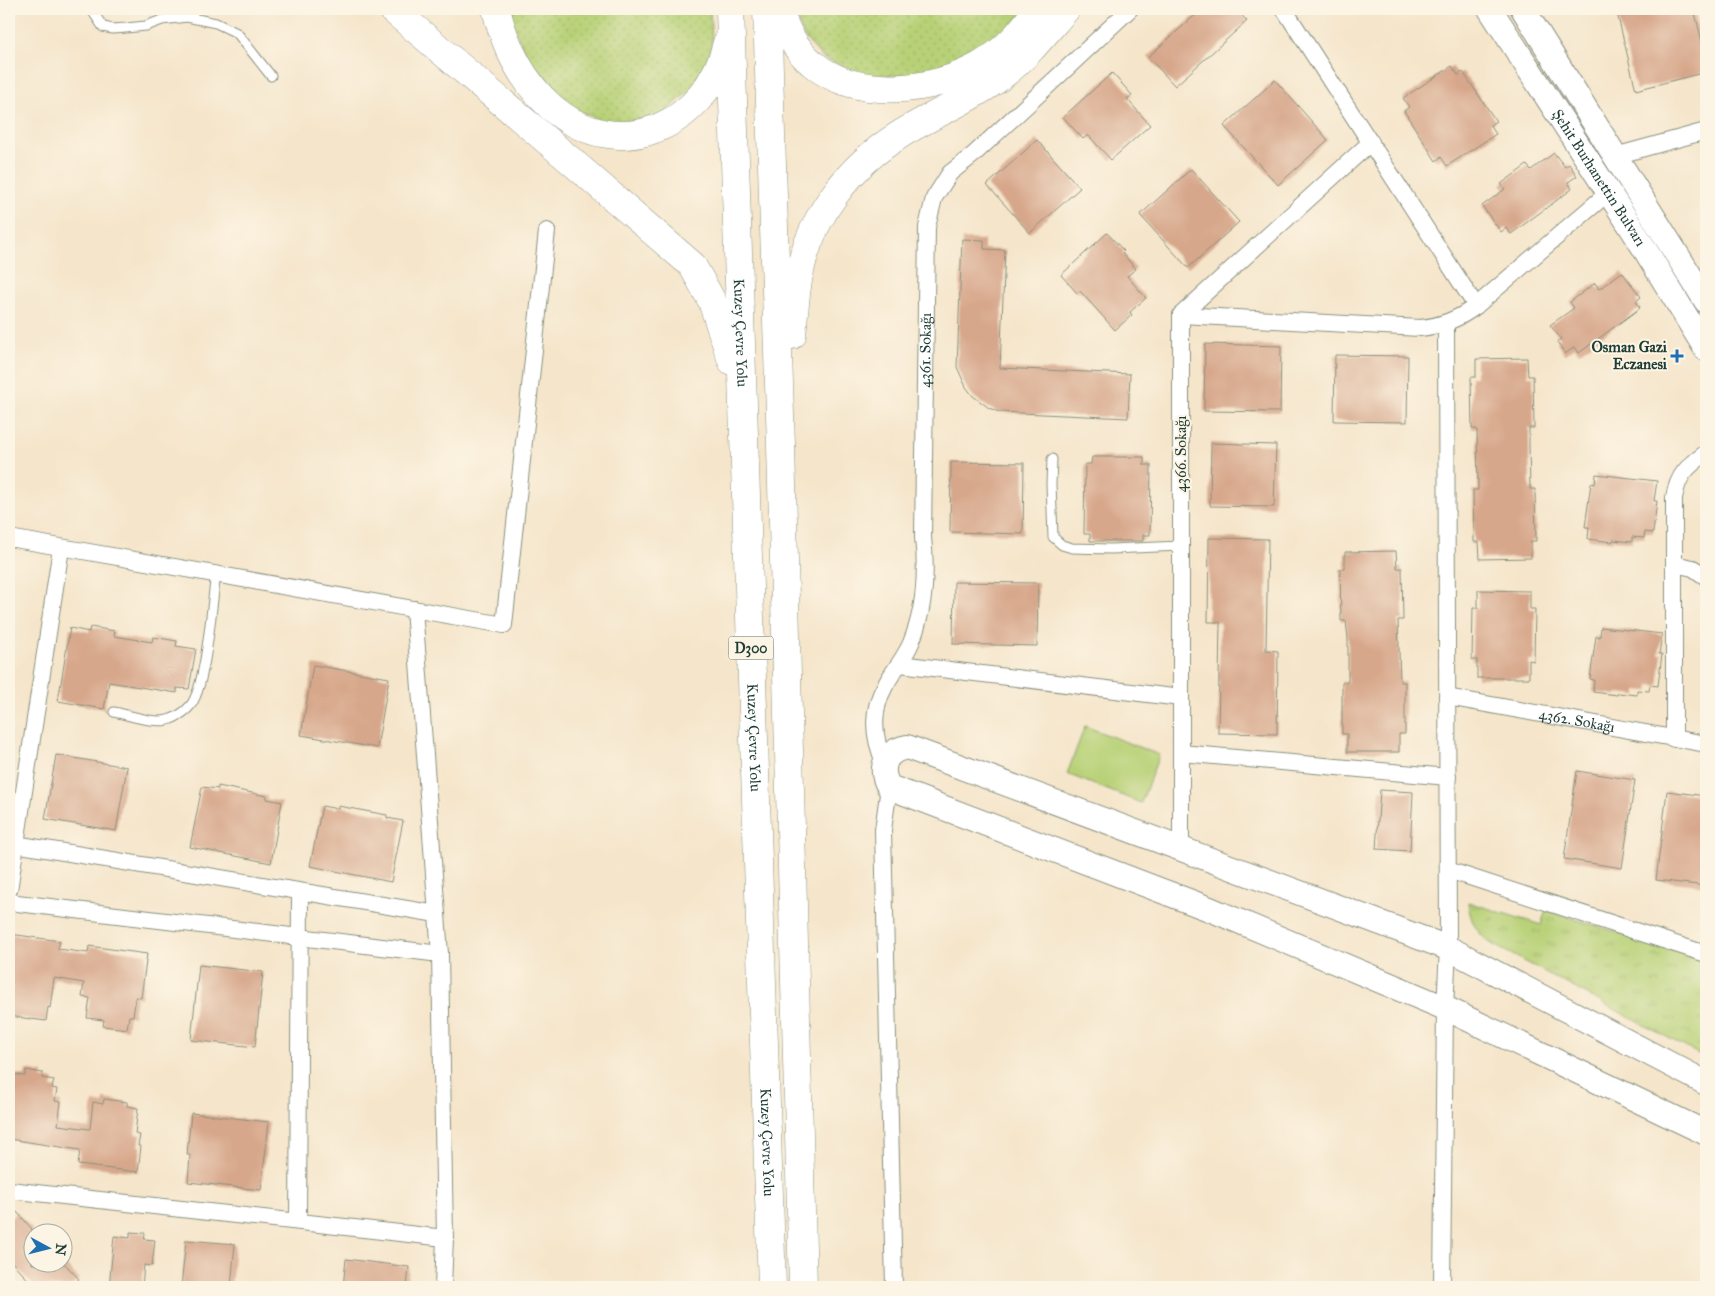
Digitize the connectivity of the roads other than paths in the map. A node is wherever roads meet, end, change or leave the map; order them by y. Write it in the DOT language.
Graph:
graph roads {
  1 [pos="90,9"];
  2 [pos="392,9"];
  3 [pos="496,9"];
  4 [pos="767,9"];
  5 [pos="779,9"];
  6 [pos="1037,9"];
  7 [pos="1066,9"];
  8 [pos="1130,9"];
  9 [pos="1284,9"];
  10 [pos="1490,9"];
  11 [pos="1523,9"];
  12 [pos="730,14"];
  13 [pos="271,76"];
  14 [pos="1706,131"];
  15 [pos="1370,142"];
  16 [pos="1615,156"];
  17 [pos="1609,192"];
  18 [pos="547,231"];
  19 [pos="1706,301"];
  20 [pos="1476,306"];
  21 [pos="1181,315"];
  22 [pos="1446,323"];
  23 [pos="1706,349"];
  24 [pos="742,390"];
  25 [pos="781,446"];
  26 [pos="1706,453"];
  27 [pos="1052,459"];
  28 [pos="9,538"];
  29 [pos="1181,546"];
  30 [pos="61,548"];
  31 [pos="1674,564"];
  32 [pos="216,574"];
  33 [pos="1706,578"];
  34 [pos="414,609"];
  35 [pos="900,664"];
  36 [pos="1447,697"];
  37 [pos="1181,698"];
  38 [pos="114,712"];
  39 [pos="1674,739"];
  40 [pos="1706,744"];
  41 [pos="1181,753"];
  42 [pos="885,764"];
  43 [pos="1448,777"];
  44 [pos="889,787"];
  45 [pos="12,844"];
  46 [pos="1181,849"];
  47 [pos="1448,870"];
  48 [pos="9,890"];
  49 [pos="300,892"];
  50 [pos="9,902"];
  51 [pos="437,914"];
  52 [pos="300,937"];
  53 [pos="1448,948"];
  54 [pos="440,954"];
  55 [pos="1706,954"];
  56 [pos="1445,1008"];
  57 [pos="1706,1083"];
  58 [pos="1706,1133"];
  59 [pos="9,1190"];
  60 [pos="298,1222"];
  61 [pos="445,1238"];
  62 [pos="443,1287"];
  63 [pos="772,1287"];
  64 [pos="802,1287"];
  65 [pos="894,1287"];
  66 [pos="1442,1287"];
  1 -- 13 [label="lane"];
  2 -- 24 [label="highway"];
  3 -- 12 [label="highway"];
  4 -- 25 [label="highway, Kuzey Çevre Yolu / D300"];
  5 -- 6 [label="highway"];
  7 -- 25 [label="highway"];
  8 -- 35 [label="street, 4361. Sokağı"];
  9 -- 15 [label="street"];
  10 -- 17 [label="street, Şehit Burhanettin Bulvarı"];
  11 -- 16 [label="street, Şehit Burhanettin Bulvarı"];
  12 -- 24 [label="highway, Kuzey Çevre Yolu / D300"];
  14 -- 16 [label="street"];
  15 -- 20 [label="street"];
  15 -- 21 [label="street"];
  16 -- 17 [label="street"];
  16 -- 19 [label="street, Şehit Burhanettin Bulvarı"];
  17 -- 20 [label="street"];
  17 -- 23 [label="street, Şehit Burhanettin Bulvarı"];
  18 -- 34 [label="street"];
  20 -- 22 [label="street"];
  21 -- 22 [label="street"];
  21 -- 29 [label="street, 4366. Sokağı"];
  22 -- 36 [label="street"];
  24 -- 63 [label="highway, Kuzey Çevre Yolu / D300"];
  25 -- 64 [label="highway, Kuzey Çevre Yolu / D300"];
  26 -- 31 [label="street"];
  27 -- 29 [label="lane"];
  28 -- 30 [label="street"];
  29 -- 37 [label="street, 4366. Sokağı"];
  30 -- 32 [label="street"];
  30 -- 45 [label="street"];
  31 -- 33 [label="street"];
  31 -- 39 [label="street"];
  32 -- 34 [label="street"];
  32 -- 38 [label="lane"];
  34 -- 51 [label="street"];
  35 -- 37 [label="street"];
  35 -- 42 [label="street, 4361. Sokağı"];
  36 -- 39 [label="street, 4362. Sokağı"];
  36 -- 43 [label="street"];
  37 -- 41 [label="street, 4366. Sokağı"];
  39 -- 40 [label="street, 4362. Sokağı"];
  41 -- 43 [label="street"];
  41 -- 46 [label="street, 4366. Sokağı"];
  42 -- 44 [label="street"];
  42 -- 46 [label="street"];
  43 -- 47 [label="street"];
  44 -- 56 [label="street"];
  44 -- 65 [label="street"];
  45 -- 48 [label="street"];
  45 -- 49 [label="street"];
  46 -- 53 [label="street"];
  47 -- 53 [label="street"];
  47 -- 55 [label="street"];
  49 -- 51 [label="street"];
  49 -- 52 [label="street"];
  50 -- 52 [label="street"];
  51 -- 54 [label="street"];
  52 -- 54 [label="street"];
  52 -- 60 [label="street"];
  53 -- 56 [label="street"];
  53 -- 57 [label="street"];
  54 -- 61 [label="street"];
  56 -- 58 [label="street"];
  56 -- 66 [label="street"];
  59 -- 60 [label="street"];
  60 -- 61 [label="street"];
  61 -- 62 [label="street"];
}
